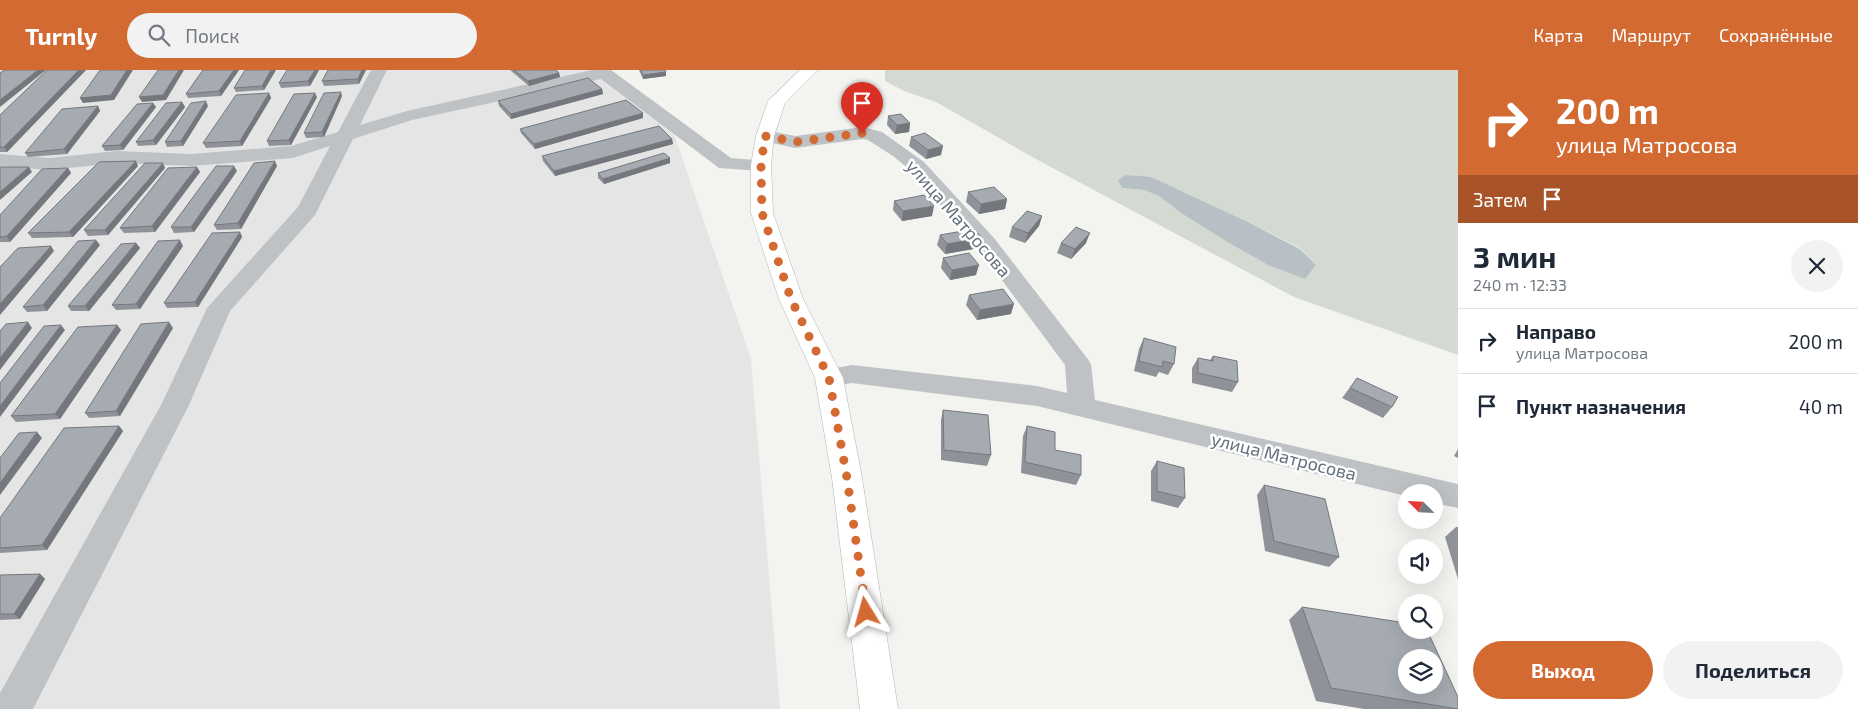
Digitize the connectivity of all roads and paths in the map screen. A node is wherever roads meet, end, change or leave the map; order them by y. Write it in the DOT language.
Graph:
graph roads {
  1 [pos="379,70"];
  2 [pos="810,70"];
  3 [pos="602,72"];
  4 [pos="765,136"];
  5 [pos="344,138"];
  6 [pos="0,160"];
  7 [pos="761,165"];
  8 [pos="829,378"];
  9 [pos="1082,407"];
  10 [pos="1458,496"];
  11 [pos="12,709"];
  12 [pos="879,709"];
  1 -- 5 [label="street"];
  2 -- 4 [label="main road"];
  3 -- 5 [label="street"];
  3 -- 7 [label="street"];
  4 -- 7 [label="main road"];
  4 -- 9 [label="street, улица Матросова"];
  5 -- 6 [label="street"];
  5 -- 11 [label="street"];
  7 -- 8 [label="main road"];
  8 -- 9 [label="street, улица Матросова"];
  8 -- 12 [label="main road"];
  9 -- 10 [label="street, улица Матросова"];
}
